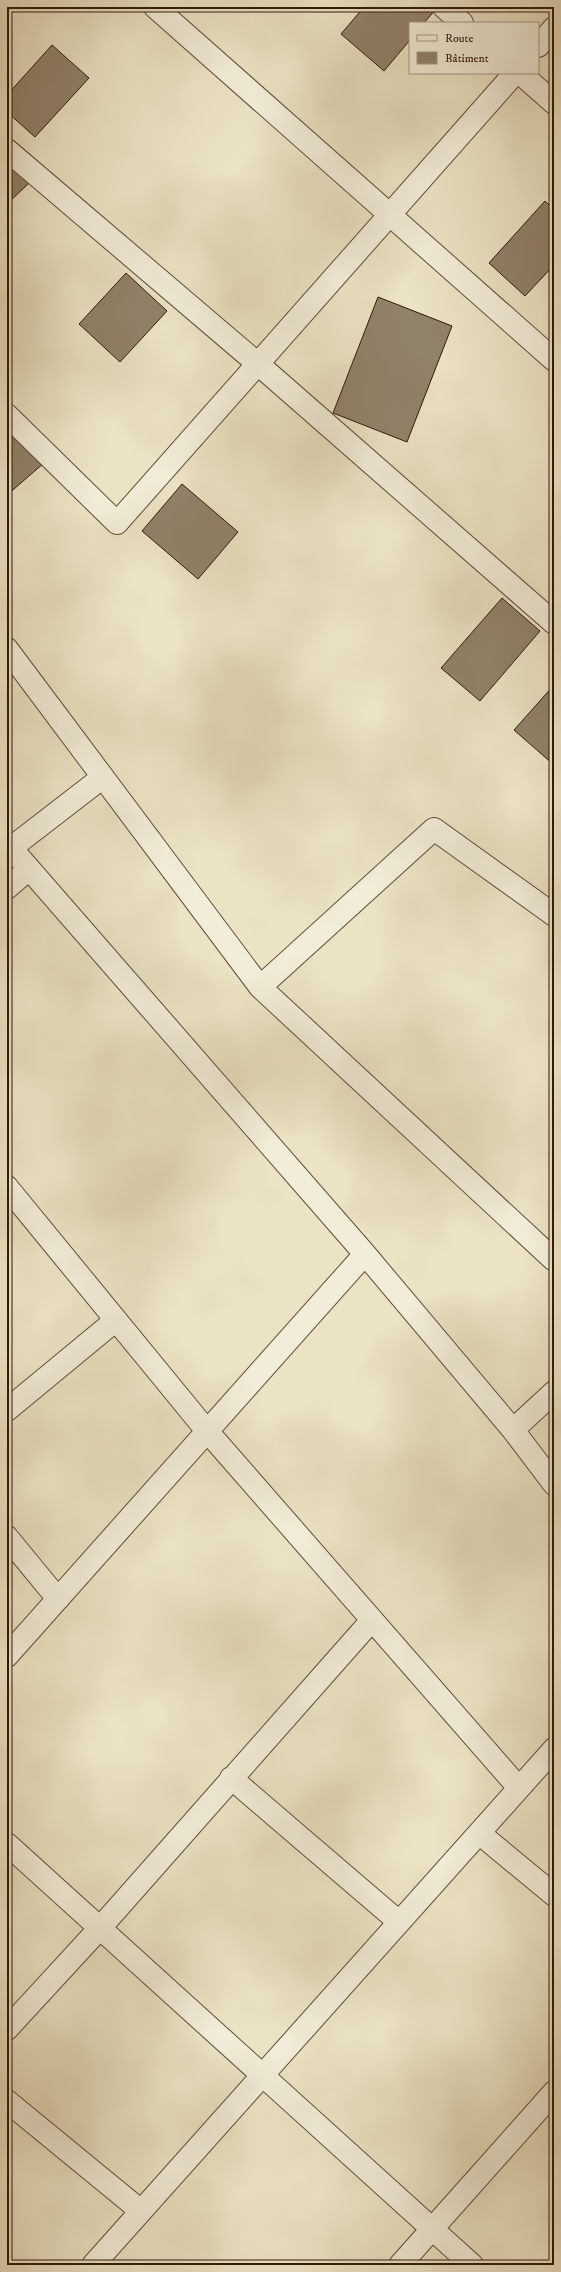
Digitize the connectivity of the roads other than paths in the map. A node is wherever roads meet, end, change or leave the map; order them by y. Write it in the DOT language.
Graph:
graph roads {
  1 [pos="155,7"];
  2 [pos="444,7"];
  3 [pos="461,22"];
  4 [pos="554,28"];
  5 [pos="539,45"];
  6 [pos="513,74"];
  7 [pos="521,74"];
  8 [pos="554,103"];
  9 [pos="7,150"];
  10 [pos="390,215"];
  11 [pos="554,360"];
  12 [pos="258,364"];
  13 [pos="7,415"];
  14 [pos="554,624"];
  15 [pos="7,648"];
  16 [pos="103,777"];
  17 [pos="29,869"];
  18 [pos="7,888"];
  19 [pos="554,916"];
  20 [pos="260,987"];
  21 [pos="7,1187"];
  22 [pos="365,1254"];
  23 [pos="554,1260"];
  24 [pos="116,1320"];
  25 [pos="554,1392"];
  26 [pos="7,1410"];
  27 [pos="513,1430"];
  28 [pos="207,1431"];
  29 [pos="554,1484"];
  30 [pos="7,1537"];
  31 [pos="58,1599"];
  32 [pos="372,1620"];
  33 [pos="7,1656"];
  34 [pos="554,1749"];
  35 [pos="231,1778"];
  36 [pos="519,1788"];
  37 [pos="479,1833"];
  38 [pos="7,1844"];
  39 [pos="554,1895"];
  40 [pos="399,1922"];
  41 [pos="100,1928"];
  42 [pos="7,2029"];
  43 [pos="263,2075"];
  44 [pos="554,2092"];
  45 [pos="7,2102"];
  46 [pos="141,2212"];
  47 [pos="432,2229"];
  48 [pos="93,2265"];
  49 [pos="400,2265"];
  50 [pos="472,2265"];
  1 -- 10 [label="street"];
  2 -- 3 [label="street"];
  4 -- 5 [label="street"];
  6 -- 10 [label="street"];
  7 -- 8 [label="street"];
  9 -- 12 [label="street"];
  10 -- 11 [label="street"];
  10 -- 12 [label="street"];
  12 -- 13 [label="street"];
  12 -- 14 [label="street"];
  15 -- 16 [label="street"];
  16 -- 17 [label="street"];
  16 -- 20 [label="street"];
  17 -- 18 [label="street"];
  17 -- 22 [label="street"];
  19 -- 20 [label="street"];
  20 -- 23 [label="street"];
  21 -- 24 [label="street"];
  22 -- 27 [label="street"];
  22 -- 28 [label="street"];
  24 -- 26 [label="street"];
  24 -- 28 [label="street"];
  25 -- 27 [label="street"];
  27 -- 29 [label="street"];
  28 -- 31 [label="street"];
  28 -- 32 [label="street"];
  30 -- 31 [label="street"];
  31 -- 33 [label="street"];
  32 -- 35 [label="street"];
  32 -- 36 [label="street"];
  34 -- 36 [label="street"];
  35 -- 40 [label="street"];
  35 -- 41 [label="street"];
  36 -- 37 [label="street"];
  37 -- 39 [label="street"];
  37 -- 40 [label="street"];
  38 -- 41 [label="street"];
  40 -- 43 [label="street"];
  41 -- 42 [label="street"];
  41 -- 43 [label="street"];
  43 -- 46 [label="street"];
  43 -- 47 [label="street"];
  44 -- 47 [label="street"];
  45 -- 46 [label="street"];
  46 -- 48 [label="street"];
  47 -- 49 [label="street"];
  47 -- 50 [label="street"];
}
